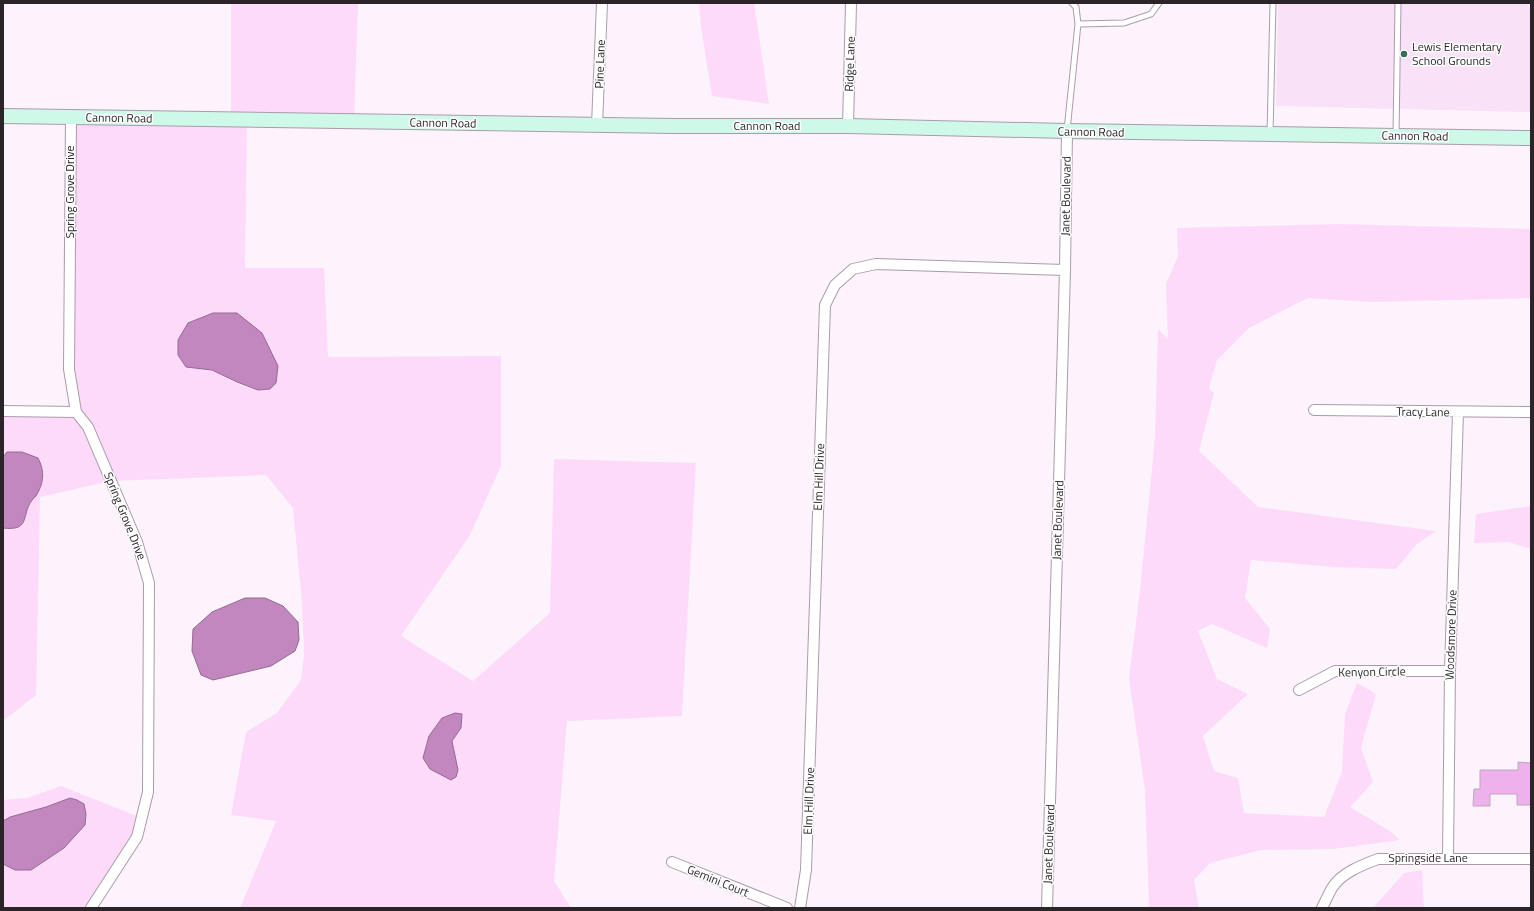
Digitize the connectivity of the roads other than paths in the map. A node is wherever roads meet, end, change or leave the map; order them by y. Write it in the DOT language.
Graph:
graph roads {
  1 [pos="602,3"];
  2 [pos="851,3"];
  3 [pos="1072,3"];
  4 [pos="1159,3"];
  5 [pos="1273,3"];
  6 [pos="1398,3"];
  7 [pos="1078,24"];
  8 [pos="3,116"];
  9 [pos="71,117"];
  10 [pos="597,125"];
  11 [pos="848,126"];
  12 [pos="1067,131"];
  13 [pos="1270,134"];
  14 [pos="1396,136"];
  15 [pos="1531,138"];
  16 [pos="1065,270"];
  17 [pos="1314,410"];
  18 [pos="3,411"];
  19 [pos="76,412"];
  20 [pos="1458,412"];
  21 [pos="1531,412"];
  22 [pos="1450,671"];
  23 [pos="1299,690"];
  24 [pos="1448,858"];
  25 [pos="1531,859"];
  26 [pos="672,862"];
  27 [pos="91,908"];
  28 [pos="787,908"];
  29 [pos="800,908"];
  30 [pos="1047,908"];
  31 [pos="1322,908"];
  1 -- 10 [label="street, Pine Lane"];
  2 -- 11 [label="street, Ridge Lane"];
  3 -- 7 [label="lane"];
  4 -- 7 [label="lane"];
  5 -- 13 [label="lane"];
  6 -- 14 [label="lane"];
  7 -- 12 [label="lane"];
  8 -- 9 [label="main road, Cannon Road"];
  9 -- 10 [label="main road, Cannon Road"];
  9 -- 19 [label="street, Spring Grove Drive"];
  10 -- 11 [label="main road, Cannon Road"];
  11 -- 12 [label="main road, Cannon Road"];
  12 -- 13 [label="main road, Cannon Road"];
  12 -- 16 [label="street, Janet Boulevard"];
  13 -- 14 [label="main road, Cannon Road"];
  14 -- 15 [label="main road, Cannon Road"];
  16 -- 29 [label="street, Elm Hill Drive"];
  16 -- 30 [label="street, Janet Boulevard"];
  17 -- 20 [label="street, Tracy Lane"];
  18 -- 19 [label="street"];
  19 -- 27 [label="street, Spring Grove Drive"];
  20 -- 21 [label="street, Tracy Lane"];
  20 -- 22 [label="street, Woodsmore Drive"];
  22 -- 23 [label="street, Kenyon Circle"];
  22 -- 24 [label="street, Woodsmore Drive"];
  24 -- 25 [label="street, Springside Lane"];
  24 -- 31 [label="street, Springside Lane"];
  26 -- 28 [label="street, Gemini Court"];
}
